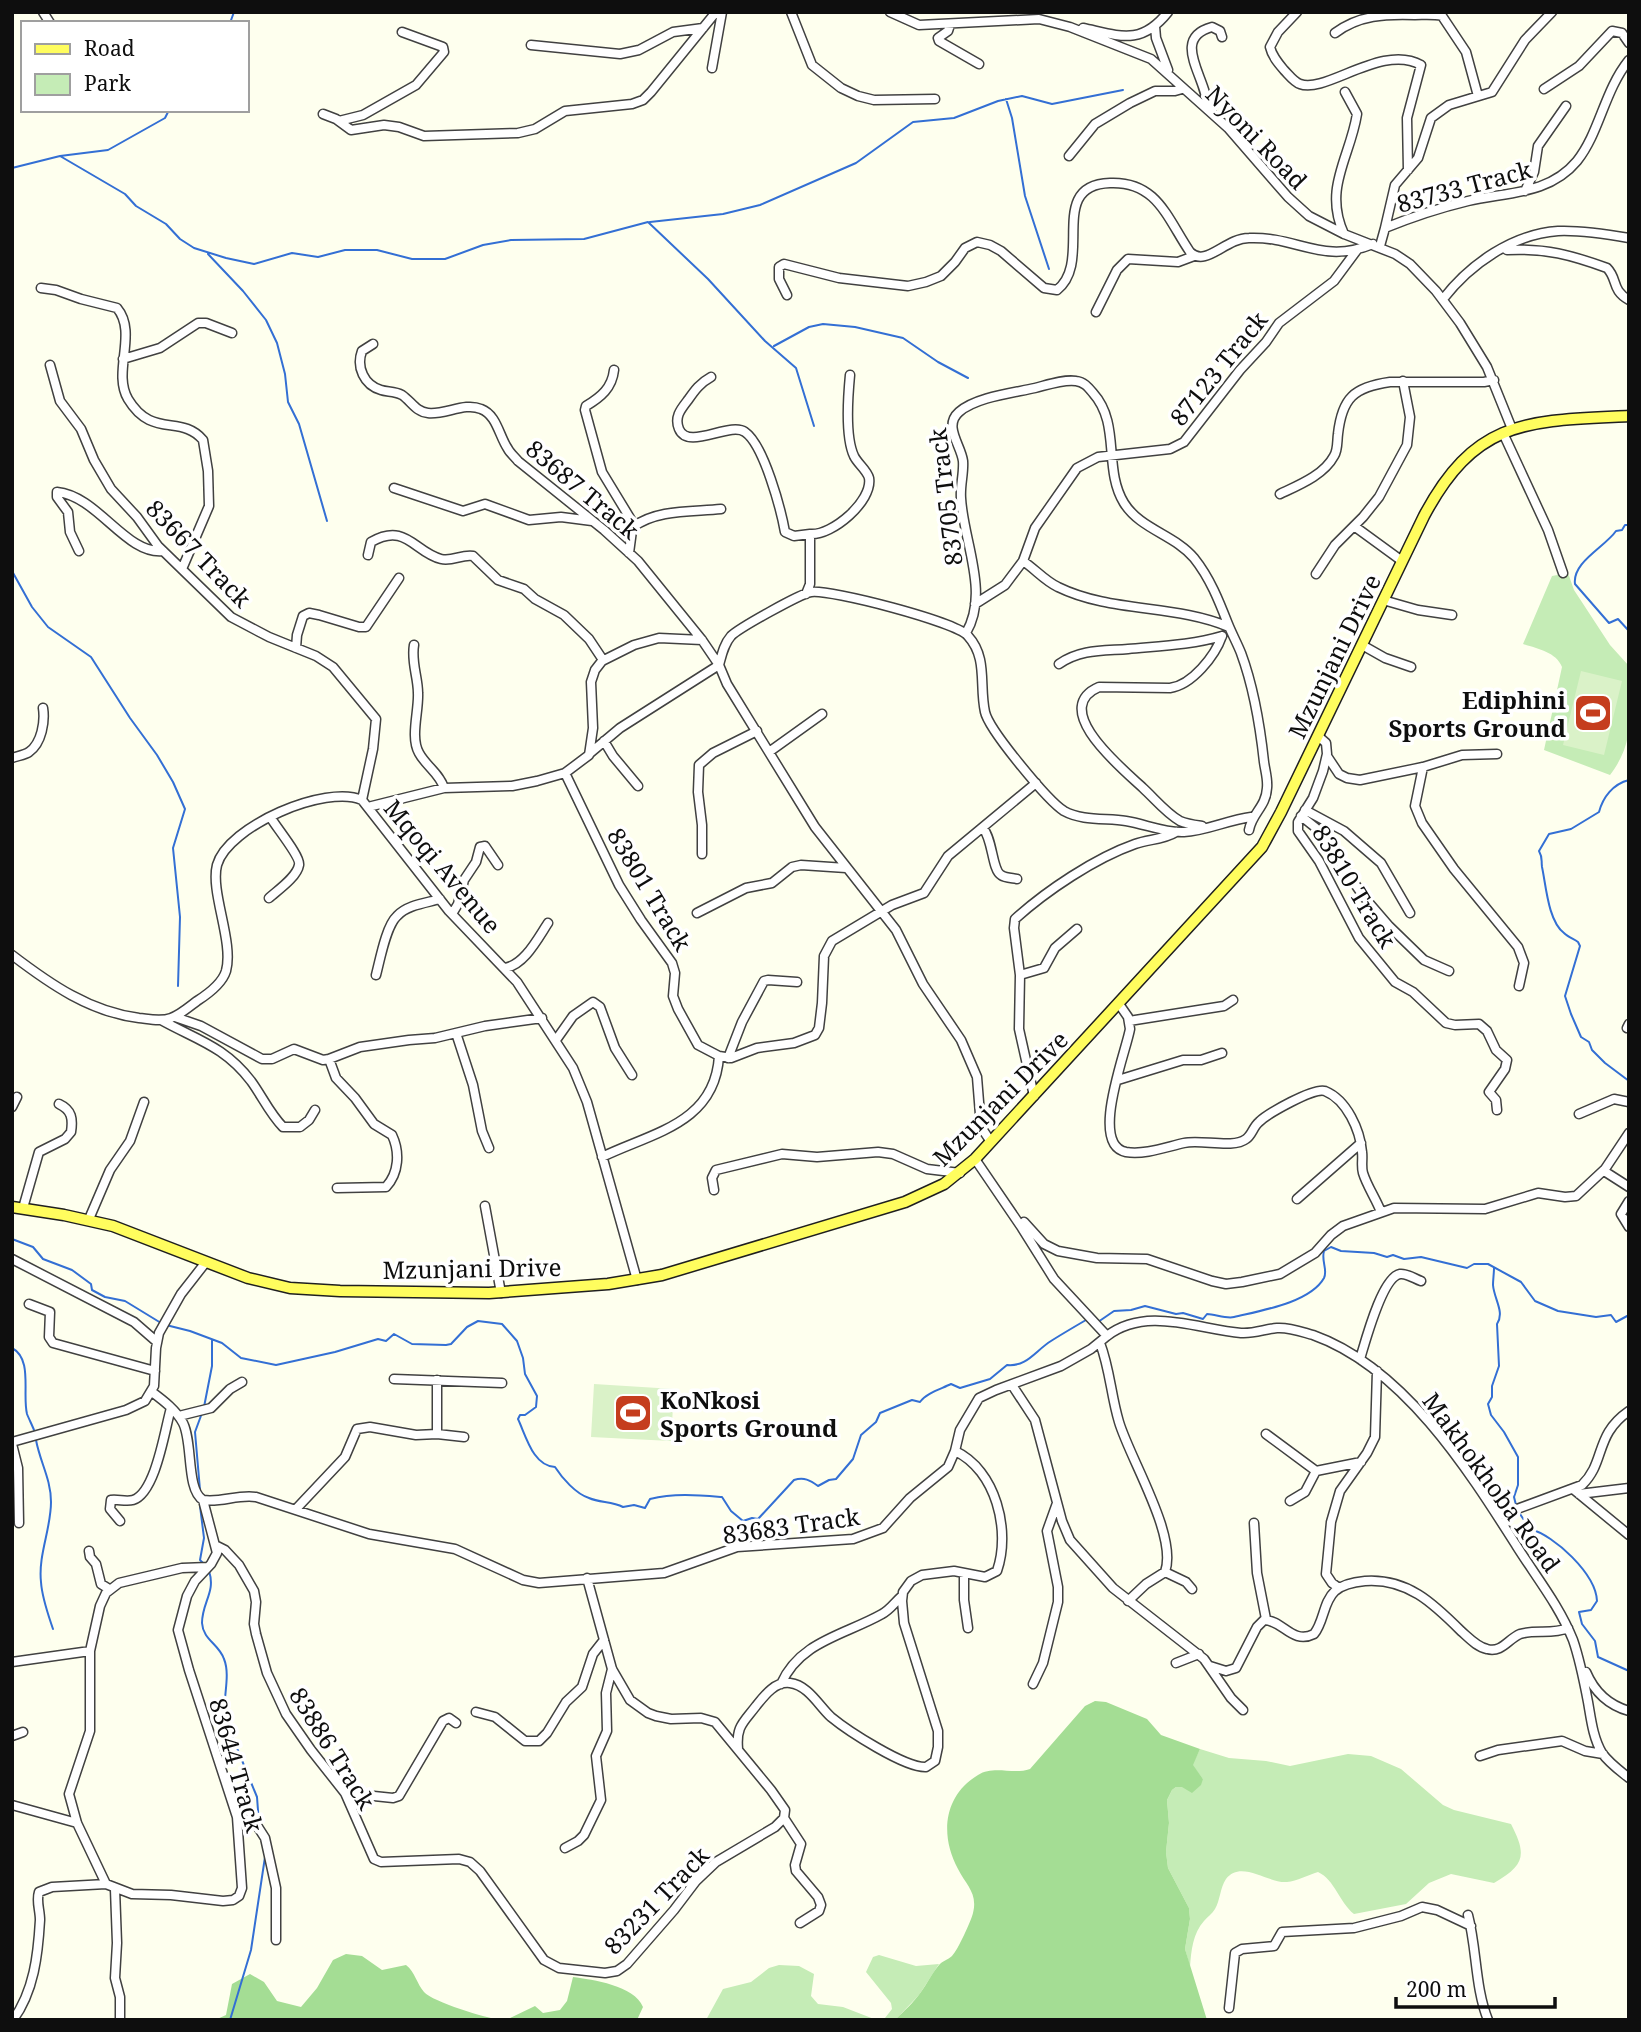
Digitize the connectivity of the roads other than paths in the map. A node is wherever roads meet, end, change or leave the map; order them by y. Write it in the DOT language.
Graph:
graph roads {
  1 [pos="716,12"];
  2 [pos="722,12"];
  3 [pos="791,12"];
  4 [pos="890,12"];
  5 [pos="1168,12"];
  6 [pos="1297,12"];
  7 [pos="1552,12"];
  8 [pos="950,24"];
  9 [pos="1629,25"];
  10 [pos="1155,26"];
  11 [pos="1070,27"];
  12 [pos="704,28"];
  13 [pos="1614,30"];
  14 [pos="402,32"];
  15 [pos="1335,33"];
  16 [pos="1222,37"];
  17 [pos="1629,43"];
  18 [pos="531,45"];
  19 [pos="1629,60"];
  20 [pos="979,64"];
  21 [pos="712,68"];
  22 [pos="1169,75"];
  23 [pos="1182,89"];
  24 [pos="1544,89"];
  25 [pos="1345,92"];
  26 [pos="1478,96"];
  27 [pos="935,99"];
  28 [pos="1566,106"];
  29 [pos="1207,109"];
  30 [pos="323,114"];
  31 [pos="339,121"];
  32 [pos="1069,156"];
  33 [pos="1408,170"];
  34 [pos="1525,191"];
  35 [pos="1385,228"];
  36 [pos="1344,234"];
  37 [pos="1629,238"];
  38 [pos="1377,245"];
  39 [pos="1357,250"];
  40 [pos="1500,250"];
  41 [pos="1194,256"];
  42 [pos="41,288"];
  43 [pos="787,295"];
  44 [pos="1443,299"];
  45 [pos="1629,300"];
  46 [pos="1096,312"];
  47 [pos="232,333"];
  48 [pos="373,344"];
  49 [pos="123,359"];
  50 [pos="50,365"];
  51 [pos="614,370"];
  52 [pos="850,375"];
  53 [pos="711,377"];
  54 [pos="1494,380"];
  55 [pos="1403,381"];
  56 [pos="1629,416"];
  57 [pos="1507,431"];
  58 [pos="1114,456"];
  59 [pos="394,488"];
  60 [pos="1280,494"];
  61 [pos="721,509"];
  62 [pos="592,522"];
  63 [pos="1354,526"];
  64 [pos="633,527"];
  65 [pos="810,534"];
  66 [pos="79,551"];
  67 [pos="163,551"];
  68 [pos="629,553"];
  69 [pos="368,555"];
  70 [pos="1023,561"];
  71 [pos="1402,561"];
  72 [pos="182,569"];
  73 [pos="1563,573"];
  74 [pos="1316,574"];
  75 [pos="399,578"];
  76 [pos="806,594"];
  77 [pos="1383,600"];
  78 [pos="975,604"];
  79 [pos="1452,615"];
  80 [pos="1230,630"];
  81 [pos="966,633"];
  82 [pos="1222,636"];
  83 [pos="702,640"];
  84 [pos="414,645"];
  85 [pos="1362,645"];
  86 [pos="296,648"];
  87 [pos="603,660"];
  88 [pos="1059,664"];
  89 [pos="719,665"];
  90 [pos="1411,667"];
  91 [pos="43,708"];
  92 [pos="822,714"];
  93 [pos="757,731"];
  94 [pos="1318,736"];
  95 [pos="604,741"];
  96 [pos="769,752"];
  97 [pos="589,754"];
  98 [pos="1497,754"];
  99 [pos="1327,756"];
  100 [pos="12,758"];
  101 [pos="1423,767"];
  102 [pos="565,773"];
  103 [pos="1036,783"];
  104 [pos="638,786"];
  105 [pos="444,788"];
  106 [pos="365,803"];
  107 [pos="1303,813"];
  108 [pos="1251,817"];
  109 [pos="271,818"];
  110 [pos="1208,827"];
  111 [pos="983,828"];
  112 [pos="1249,830"];
  113 [pos="1177,832"];
  114 [pos="702,854"];
  115 [pos="498,864"];
  116 [pos="846,869"];
  117 [pos="1017,879"];
  118 [pos="270,898"];
  119 [pos="440,899"];
  120 [pos="882,912"];
  121 [pos="696,913"];
  122 [pos="1410,913"];
  123 [pos="452,914"];
  124 [pos="548,923"];
  125 [pos="1077,929"];
  126 [pos="12,955"];
  127 [pos="504,968"];
  128 [pos="1450,971"];
  129 [pos="376,975"];
  130 [pos="1020,975"];
  131 [pos="797,982"];
  132 [pos="1519,986"];
  133 [pos="1233,1000"];
  134 [pos="1119,1004"];
  135 [pos="174,1017"];
  136 [pos="542,1018"];
  137 [pos="160,1020"];
  138 [pos="1129,1021"];
  139 [pos="456,1033"];
  140 [pos="556,1040"];
  141 [pos="1222,1053"];
  142 [pos="724,1057"];
  143 [pos="329,1059"];
  144 [pos="632,1075"];
  145 [pos="1118,1080"];
  146 [pos="1034,1096"];
  147 [pos="17,1097"];
  148 [pos="144,1102"];
  149 [pos="1629,1102"];
  150 [pos="59,1104"];
  151 [pos="12,1107"];
  152 [pos="315,1110"];
  153 [pos="1497,1110"];
  154 [pos="1579,1114"];
  155 [pos="1629,1133"];
  156 [pos="991,1142"];
  157 [pos="1361,1143"];
  158 [pos="489,1148"];
  159 [pos="602,1157"];
  160 [pos="975,1159"];
  161 [pos="1604,1171"];
  162 [pos="960,1172"];
  163 [pos="1629,1187"];
  164 [pos="337,1188"];
  165 [pos="714,1190"];
  166 [pos="1297,1199"];
  167 [pos="1629,1202"];
  168 [pos="1007,1205"];
  169 [pos="485,1206"];
  170 [pos="18,1208"];
  171 [pos="1381,1212"];
  172 [pos="89,1219"];
  173 [pos="1629,1227"];
  174 [pos="12,1259"];
  175 [pos="206,1262"];
  176 [pos="637,1280"];
  177 [pos="1421,1282"];
  178 [pos="501,1293"];
  179 [pos="29,1304"];
  180 [pos="158,1338"];
  181 [pos="1104,1339"];
  182 [pos="1360,1359"];
  183 [pos="155,1371"];
  184 [pos="1377,1371"];
  185 [pos="394,1379"];
  186 [pos="437,1380"];
  187 [pos="242,1382"];
  188 [pos="502,1383"];
  189 [pos="1012,1385"];
  190 [pos="152,1392"];
  191 [pos="171,1408"];
  192 [pos="1629,1411"];
  193 [pos="179,1416"];
  194 [pos="436,1434"];
  195 [pos="1266,1434"];
  196 [pos="464,1437"];
  197 [pos="12,1443"];
  198 [pos="956,1451"];
  199 [pos="1361,1462"];
  200 [pos="1316,1471"];
  201 [pos="1629,1488"];
  202 [pos="1576,1491"];
  203 [pos="203,1500"];
  204 [pos="1290,1501"];
  205 [pos="1057,1503"];
  206 [pos="296,1509"];
  207 [pos="1498,1516"];
  208 [pos="120,1521"];
  209 [pos="19,1523"];
  210 [pos="1254,1524"];
  211 [pos="1629,1535"];
  212 [pos="217,1546"];
  213 [pos="89,1551"];
  214 [pos="208,1567"];
  215 [pos="1165,1572"];
  216 [pos="964,1573"];
  217 [pos="587,1578"];
  218 [pos="1339,1588"];
  219 [pos="1192,1589"];
  220 [pos="109,1590"];
  221 [pos="902,1596"];
  222 [pos="1128,1601"];
  223 [pos="1266,1619"];
  224 [pos="968,1628"];
  225 [pos="1568,1628"];
  226 [pos="604,1640"];
  227 [pos="90,1651"];
  228 [pos="1199,1654"];
  229 [pos="12,1662"];
  230 [pos="1176,1663"];
  231 [pos="1580,1664"];
  232 [pos="1210,1666"];
  233 [pos="612,1670"];
  234 [pos="781,1684"];
  235 [pos="1033,1684"];
  236 [pos="1243,1710"];
  237 [pos="1629,1711"];
  238 [pos="476,1712"];
  239 [pos="456,1723"];
  240 [pos="23,1732"];
  241 [pos="12,1736"];
  242 [pos="738,1749"];
  243 [pos="1603,1754"];
  244 [pos="1480,1756"];
  245 [pos="1629,1778"];
  246 [pos="345,1793"];
  247 [pos="12,1805"];
  248 [pos="237,1817"];
  249 [pos="784,1818"];
  250 [pos="77,1823"];
  251 [pos="565,1848"];
  252 [pos="458,1859"];
  253 [pos="106,1884"];
  254 [pos="115,1889"];
  255 [pos="1468,1915"];
  256 [pos="800,1923"];
  257 [pos="1471,1926"];
  258 [pos="276,1940"];
  259 [pos="1229,2008"];
  260 [pos="13,2020"];
  261 [pos="120,2020"];
  262 [pos="1488,2020"];
  1 -- 12 [label="street"];
  2 -- 21 [label="street"];
  3 -- 27 [label="street"];
  4 -- 8 [label="street, Nyoni Road"];
  5 -- 10 [label="street"];
  6 -- 33 [label="street"];
  7 -- 26 [label="street"];
  8 -- 11 [label="street, Nyoni Road"];
  8 -- 20 [label="street"];
  9 -- 13 [label="street"];
  10 -- 11 [label="street"];
  10 -- 22 [label="street"];
  11 -- 22 [label="street, Nyoni Road"];
  12 -- 18 [label="street"];
  12 -- 31 [label="street"];
  13 -- 17 [label="street"];
  13 -- 24 [label="street"];
  14 -- 31 [label="street"];
  15 -- 26 [label="street"];
  16 -- 29 [label="street"];
  19 -- 34 [label="street, 83733 Track"];
  22 -- 23 [label="street, Nyoni Road"];
  23 -- 29 [label="street, Nyoni Road"];
  23 -- 32 [label="street"];
  25 -- 36 [label="street"];
  26 -- 33 [label="street"];
  28 -- 34 [label="street"];
  29 -- 36 [label="street, Nyoni Road"];
  30 -- 31 [label="street"];
  33 -- 35 [label="street"];
  34 -- 35 [label="street, 83733 Track"];
  35 -- 38 [label="street, 83733 Track"];
  36 -- 38 [label="street, Nyoni Road"];
  37 -- 40 [label="street"];
  38 -- 39 [label="street"];
  38 -- 44 [label="street, Nyoni Road"];
  39 -- 41 [label="street"];
  39 -- 58 [label="street, 87123 Track"];
  40 -- 44 [label="street"];
  40 -- 45 [label="street"];
  41 -- 43 [label="street"];
  41 -- 46 [label="street"];
  42 -- 49 [label="street"];
  44 -- 54 [label="street, Nyoni Road"];
  47 -- 49 [label="street"];
  48 -- 62 [label="street, 83687 Track"];
  49 -- 72 [label="street"];
  50 -- 67 [label="street, 83667 Track"];
  51 -- 64 [label="street"];
  52 -- 65 [label="street"];
  53 -- 65 [label="street"];
  54 -- 55 [label="street"];
  54 -- 57 [label="street, Nyoni Road"];
  55 -- 60 [label="street"];
  55 -- 63 [label="street"];
  56 -- 57 [label="main road, Mzunjani Drive"];
  57 -- 71 [label="main road, Mzunjani Drive"];
  57 -- 73 [label="street, Nyoni Road"];
  58 -- 70 [label="street, 87123 Track"];
  58 -- 78 [label="street, 83705 Track"];
  58 -- 80 [label="street, 83705 Track"];
  59 -- 62 [label="street"];
  61 -- 64 [label="street"];
  62 -- 68 [label="street, 83687 Track"];
  63 -- 71 [label="street"];
  63 -- 74 [label="street"];
  64 -- 68 [label="street"];
  65 -- 76 [label="street"];
  66 -- 67 [label="street"];
  67 -- 72 [label="street, 83667 Track"];
  68 -- 83 [label="street, 83687 Track"];
  69 -- 87 [label="street"];
  70 -- 78 [label="street, 87123 Track"];
  70 -- 80 [label="street"];
  71 -- 77 [label="main road, Mzunjani Drive"];
  72 -- 86 [label="street, 83667 Track"];
  75 -- 86 [label="street"];
  76 -- 81 [label="street"];
  76 -- 89 [label="street"];
  77 -- 79 [label="street"];
  77 -- 85 [label="main road, Mzunjani Drive"];
  78 -- 81 [label="street, 83705 Track"];
  80 -- 82 [label="street"];
  80 -- 108 [label="street, 83705 Track"];
  81 -- 103 [label="street"];
  82 -- 88 [label="street"];
  82 -- 110 [label="street"];
  83 -- 87 [label="street"];
  83 -- 89 [label="street, 83687 Track"];
  84 -- 105 [label="street"];
  85 -- 90 [label="street"];
  85 -- 94 [label="main road, Mzunjani Drive"];
  86 -- 106 [label="street, 83667 Track"];
  87 -- 97 [label="street"];
  89 -- 93 [label="street, 83687 Track"];
  89 -- 95 [label="street"];
  91 -- 100 [label="street"];
  92 -- 96 [label="street"];
  93 -- 96 [label="street, 83687 Track"];
  93 -- 114 [label="street"];
  94 -- 99 [label="street"];
  94 -- 134 [label="main road, Mzunjani Drive"];
  95 -- 97 [label="street"];
  95 -- 104 [label="street"];
  96 -- 116 [label="street, 83687 Track"];
  97 -- 102 [label="street"];
  98 -- 101 [label="street"];
  99 -- 101 [label="street"];
  99 -- 107 [label="street, 83810 Track"];
  101 -- 132 [label="street"];
  102 -- 105 [label="street"];
  102 -- 142 [label="street, 83801 Track"];
  103 -- 111 [label="street"];
  103 -- 113 [label="street"];
  105 -- 106 [label="street"];
  106 -- 109 [label="street, Mqoqi Avenue"];
  106 -- 119 [label="street, Mqoqi Avenue"];
  107 -- 122 [label="street"];
  107 -- 128 [label="street"];
  107 -- 153 [label="street, 83810 Track"];
  108 -- 110 [label="street"];
  108 -- 112 [label="street, 83705 Track"];
  109 -- 118 [label="street"];
  109 -- 135 [label="street, Mqoqi Avenue"];
  110 -- 113 [label="street"];
  111 -- 117 [label="street"];
  111 -- 120 [label="street"];
  113 -- 130 [label="street"];
  115 -- 123 [label="street"];
  116 -- 120 [label="street, 83687 Track"];
  116 -- 121 [label="street"];
  119 -- 123 [label="street, Mqoqi Avenue"];
  119 -- 129 [label="street"];
  120 -- 142 [label="street"];
  120 -- 156 [label="street, 83687 Track"];
  123 -- 127 [label="street, Mqoqi Avenue"];
  124 -- 127 [label="street"];
  125 -- 130 [label="street"];
  126 -- 137 [label="street, Mqoqi Avenue"];
  127 -- 136 [label="street, Mqoqi Avenue"];
  130 -- 146 [label="street"];
  131 -- 142 [label="street"];
  133 -- 138 [label="street"];
  134 -- 138 [label="street"];
  134 -- 146 [label="main road, Mzunjani Drive"];
  135 -- 137 [label="street, Mqoqi Avenue"];
  135 -- 143 [label="street"];
  136 -- 139 [label="street"];
  136 -- 140 [label="street, Mqoqi Avenue"];
  137 -- 152 [label="street"];
  138 -- 145 [label="street"];
  139 -- 143 [label="street"];
  139 -- 158 [label="street"];
  140 -- 144 [label="street"];
  140 -- 159 [label="street, Mqoqi Avenue"];
  141 -- 145 [label="street"];
  142 -- 159 [label="street"];
  143 -- 164 [label="street"];
  145 -- 157 [label="street"];
  146 -- 156 [label="main road, Mzunjani Drive"];
  147 -- 151 [label="street"];
  148 -- 172 [label="street"];
  149 -- 154 [label="street"];
  150 -- 170 [label="street"];
  155 -- 161 [label="street"];
  156 -- 160 [label="main road, Mzunjani Drive"];
  157 -- 166 [label="street"];
  157 -- 171 [label="street"];
  159 -- 176 [label="street, Mqoqi Avenue"];
  160 -- 162 [label="main road, Mzunjani Drive"];
  160 -- 168 [label="street"];
  161 -- 163 [label="street"];
  161 -- 171 [label="street"];
  162 -- 165 [label="street"];
  162 -- 176 [label="main road, Mzunjani Drive"];
  167 -- 173 [label="street"];
  168 -- 171 [label="street"];
  168 -- 181 [label="street"];
  169 -- 178 [label="street"];
  170 -- 172 [label="main road, Mzunjani Drive"];
  172 -- 175 [label="main road, Mzunjani Drive"];
  174 -- 180 [label="street"];
  175 -- 178 [label="main road, Mzunjani Drive"];
  175 -- 180 [label="street"];
  176 -- 178 [label="main road, Mzunjani Drive"];
  177 -- 182 [label="street"];
  179 -- 183 [label="street"];
  180 -- 183 [label="street"];
  181 -- 182 [label="street, Makhokhoba Road"];
  181 -- 189 [label="street, 83683 Track"];
  181 -- 215 [label="street"];
  182 -- 184 [label="street, Makhokhoba Road"];
  183 -- 190 [label="street"];
  184 -- 199 [label="street"];
  184 -- 207 [label="street, Makhokhoba Road"];
  185 -- 186 [label="street"];
  186 -- 188 [label="street"];
  186 -- 194 [label="street"];
  187 -- 193 [label="street"];
  189 -- 198 [label="street, 83683 Track"];
  189 -- 205 [label="street"];
  190 -- 191 [label="street"];
  190 -- 197 [label="street"];
  191 -- 193 [label="street"];
  191 -- 208 [label="street"];
  192 -- 202 [label="street"];
  193 -- 203 [label="street"];
  194 -- 196 [label="street"];
  194 -- 206 [label="street"];
  195 -- 200 [label="street"];
  197 -- 209 [label="street"];
  198 -- 216 [label="street"];
  198 -- 217 [label="street, 83683 Track"];
  199 -- 200 [label="street"];
  199 -- 218 [label="street"];
  200 -- 204 [label="street"];
  201 -- 202 [label="street"];
  202 -- 207 [label="street"];
  202 -- 211 [label="street"];
  203 -- 206 [label="street, 83683 Track"];
  203 -- 212 [label="street"];
  205 -- 222 [label="street"];
  205 -- 235 [label="street"];
  206 -- 217 [label="street, 83683 Track"];
  207 -- 225 [label="street, Makhokhoba Road"];
  210 -- 223 [label="street"];
  212 -- 214 [label="street, 83644 Track"];
  212 -- 246 [label="street, 83886 Track"];
  213 -- 220 [label="street"];
  214 -- 220 [label="street"];
  214 -- 248 [label="street, 83644 Track"];
  215 -- 219 [label="street"];
  215 -- 222 [label="street"];
  216 -- 221 [label="street"];
  216 -- 224 [label="street"];
  217 -- 226 [label="street"];
  218 -- 223 [label="street"];
  218 -- 225 [label="street"];
  220 -- 227 [label="street"];
  221 -- 234 [label="street"];
  221 -- 234 [label="street"];
  222 -- 228 [label="street"];
  223 -- 232 [label="street"];
  225 -- 231 [label="street, Makhokhoba Road"];
  226 -- 233 [label="street"];
  226 -- 238 [label="street"];
  227 -- 229 [label="street"];
  227 -- 250 [label="street"];
  228 -- 230 [label="street"];
  228 -- 232 [label="street"];
  231 -- 237 [label="street"];
  231 -- 243 [label="street, Makhokhoba Road"];
  232 -- 236 [label="street"];
  233 -- 242 [label="street"];
  233 -- 251 [label="street"];
  234 -- 242 [label="street"];
  239 -- 246 [label="street"];
  240 -- 241 [label="street"];
  242 -- 249 [label="street"];
  243 -- 244 [label="street"];
  243 -- 245 [label="street, Makhokhoba Road"];
  246 -- 252 [label="street, 83886 Track"];
  247 -- 250 [label="street"];
  248 -- 254 [label="street, 83644 Track"];
  248 -- 258 [label="street"];
  249 -- 252 [label="street, 83231 Track"];
  249 -- 256 [label="street"];
  250 -- 253 [label="street"];
  253 -- 254 [label="street, 83644 Track"];
  253 -- 260 [label="street"];
  254 -- 261 [label="street"];
  255 -- 257 [label="street"];
  257 -- 259 [label="street"];
  257 -- 262 [label="street"];
}
